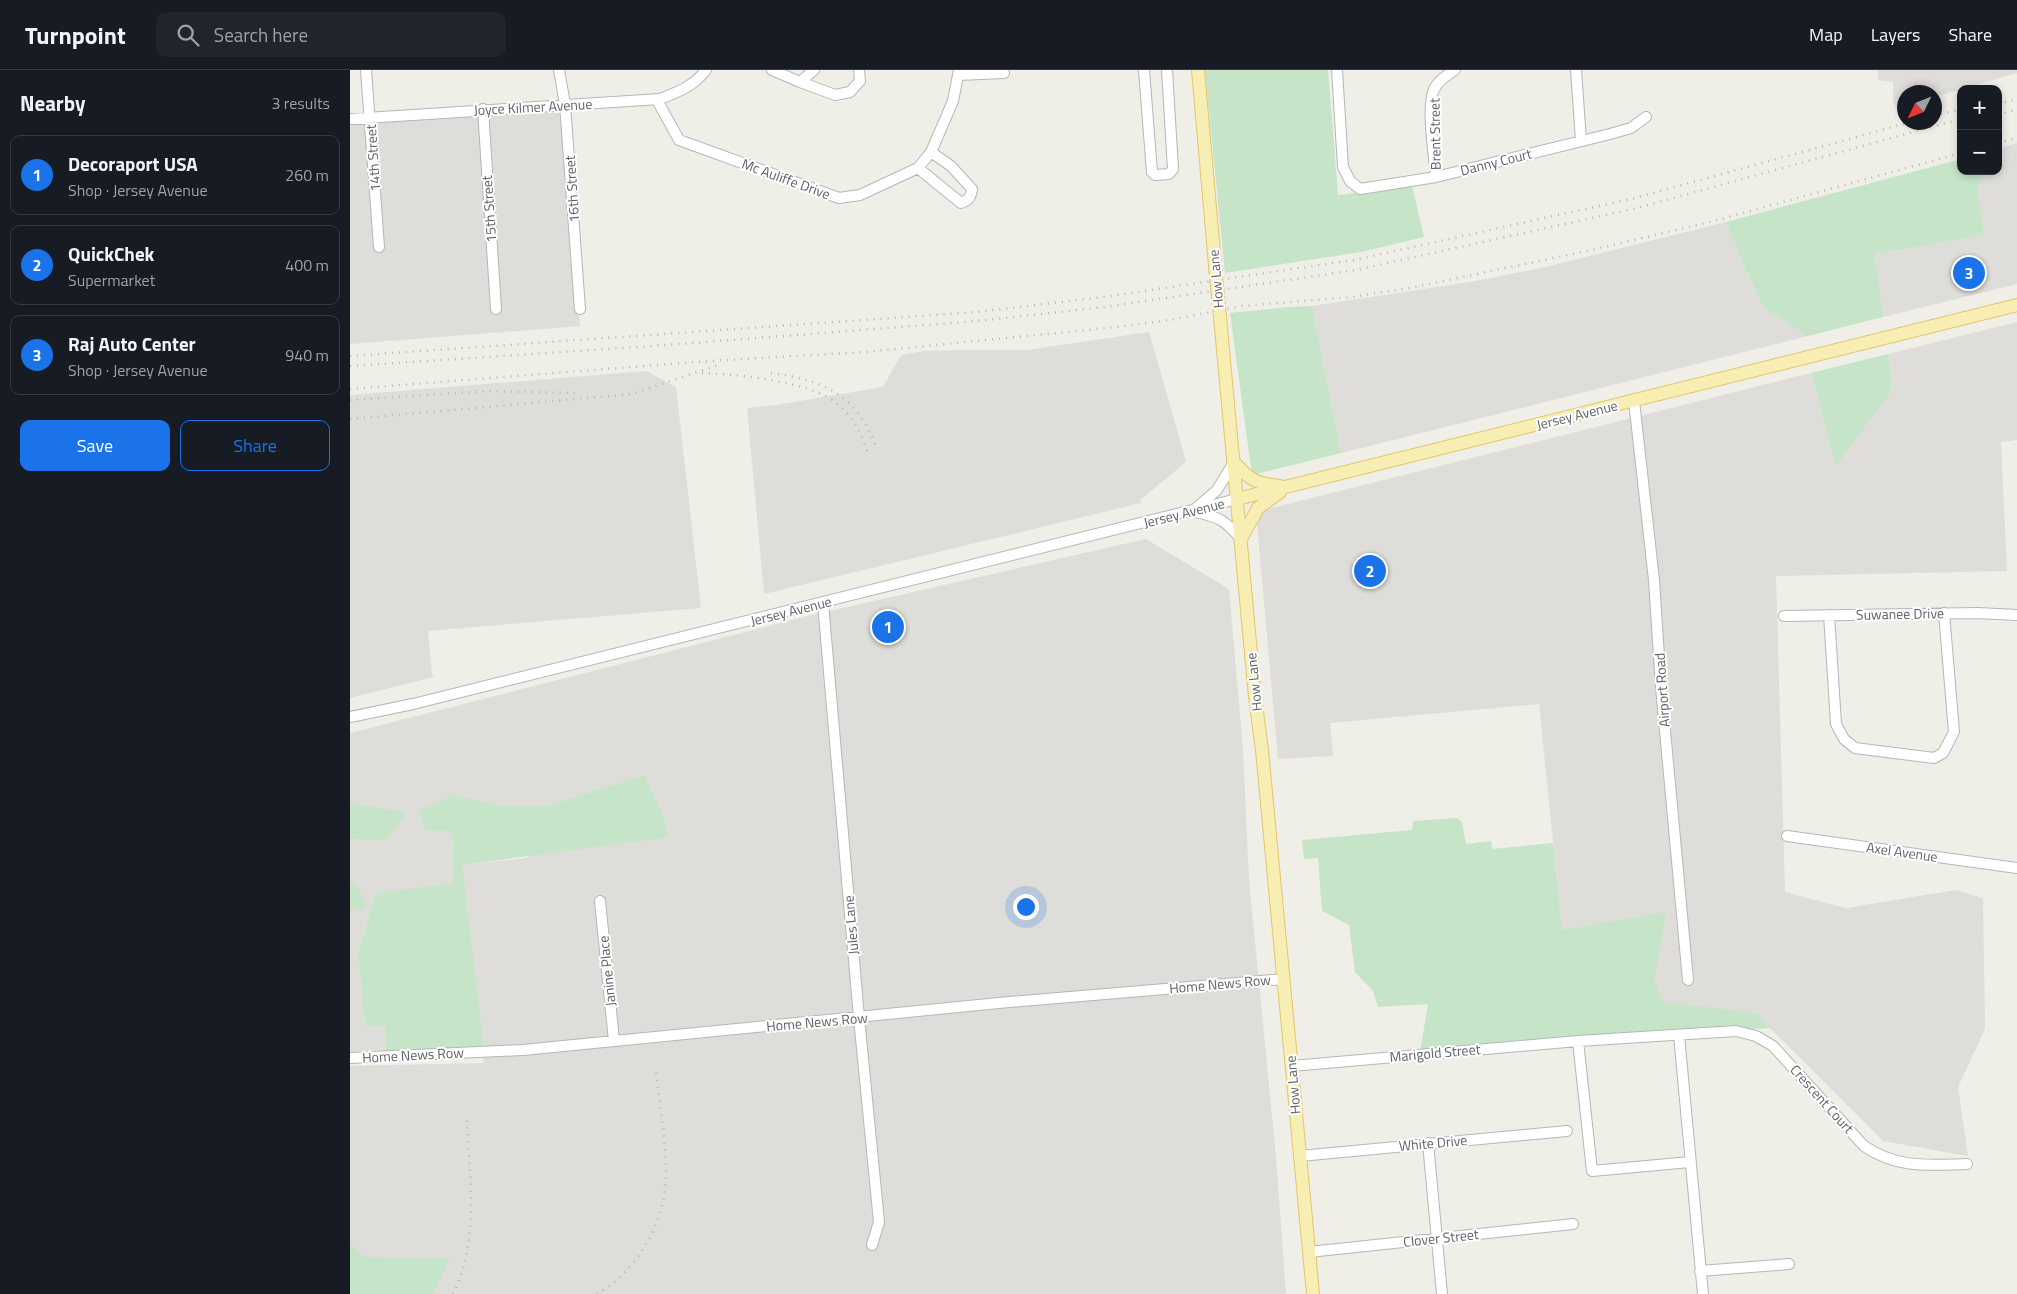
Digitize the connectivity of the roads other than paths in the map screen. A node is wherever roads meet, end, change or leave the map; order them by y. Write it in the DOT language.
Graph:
graph roads {
  1 [pos="366,70"];
  2 [pos="559,70"];
  3 [pos="706,70"];
  4 [pos="772,70"];
  5 [pos="814,70"];
  6 [pos="859,70"];
  7 [pos="1144,70"];
  8 [pos="1167,70"];
  9 [pos="1198,70"];
  10 [pos="1337,70"];
  11 [pos="1455,70"];
  12 [pos="1576,70"];
  13 [pos="958,73"];
  14 [pos="1004,73"];
  15 [pos="800,82"];
  16 [pos="657,100"];
  17 [pos="566,104"];
  18 [pos="483,110"];
  19 [pos="370,116"];
  20 [pos="1646,117"];
  21 [pos="350,118"];
  22 [pos="1581,142"];
  23 [pos="930,152"];
  24 [pos="918,168"];
  25 [pos="1436,177"];
  26 [pos="379,247"];
  27 [pos="2017,305"];
  28 [pos="496,309"];
  29 [pos="580,310"];
  30 [pos="1634,401"];
  31 [pos="1234,462"];
  32 [pos="1287,487"];
  33 [pos="1237,500"];
  34 [pos="1192,511"];
  35 [pos="1241,539"];
  36 [pos="822,604"];
  37 [pos="1944,613"];
  38 [pos="1829,615"];
  39 [pos="2017,615"];
  40 [pos="1784,616"];
  41 [pos="350,717"];
  42 [pos="1786,836"];
  43 [pos="2017,868"];
  44 [pos="600,901"];
  45 [pos="1284,979"];
  46 [pos="1688,980"];
  47 [pos="859,1018"];
  48 [pos="1679,1035"];
  49 [pos="614,1041"];
  50 [pos="1578,1041"];
  51 [pos="350,1058"];
  52 [pos="1292,1066"];
  53 [pos="1566,1131"];
  54 [pos="1428,1143"];
  55 [pos="1300,1156"];
  56 [pos="1690,1162"];
  57 [pos="1967,1164"];
  58 [pos="1573,1224"];
  59 [pos="1436,1239"];
  60 [pos="872,1245"];
  61 [pos="1309,1252"];
  62 [pos="1789,1264"];
  63 [pos="1700,1271"];
  64 [pos="1313,1294"];
  65 [pos="1442,1294"];
  66 [pos="1703,1294"];
  1 -- 19 [label="street, 14th Street"];
  2 -- 17 [label="street, 16th Street"];
  3 -- 16 [label="street, Joyce Kilmer Avenue"];
  4 -- 15 [label="street"];
  5 -- 15 [label="street"];
  6 -- 15 [label="street"];
  7 -- 8 [label="street"];
  9 -- 31 [label="main road, How Lane, bridge"];
  10 -- 25 [label="street, Danny Court"];
  11 -- 25 [label="street, Brent Street"];
  12 -- 22 [label="street"];
  13 -- 14 [label="street"];
  13 -- 23 [label="street, Mc Auliffe Drive"];
  16 -- 17 [label="street, Joyce Kilmer Avenue"];
  16 -- 24 [label="street, Mc Auliffe Drive"];
  17 -- 18 [label="street, Joyce Kilmer Avenue"];
  17 -- 29 [label="street, 16th Street"];
  18 -- 19 [label="street, Joyce Kilmer Avenue"];
  18 -- 28 [label="street, 15th Street"];
  19 -- 21 [label="street, Joyce Kilmer Avenue"];
  19 -- 26 [label="street, 14th Street"];
  20 -- 22 [label="street, Danny Court"];
  22 -- 25 [label="street, Danny Court"];
  23 -- 24 [label="street, Mc Auliffe Drive"];
  23 -- 24 [label="street"];
  27 -- 30 [label="main road, Jersey Avenue"];
  30 -- 32 [label="main road, Jersey Avenue"];
  30 -- 46 [label="street, Airport Road"];
  31 -- 32 [label="main road"];
  31 -- 33 [label="main road, How Lane"];
  31 -- 34 [label="street"];
  32 -- 33 [label="main road, Jersey Avenue"];
  32 -- 35 [label="main road"];
  33 -- 34 [label="street, Jersey Avenue"];
  33 -- 35 [label="main road, How Lane"];
  34 -- 35 [label="street"];
  34 -- 36 [label="street, Jersey Avenue"];
  35 -- 45 [label="main road, How Lane"];
  36 -- 41 [label="street, Jersey Avenue"];
  36 -- 47 [label="street, Jules Lane"];
  37 -- 38 [label="street, Suwanee Drive"];
  37 -- 38 [label="street"];
  37 -- 39 [label="street, Suwanee Drive"];
  38 -- 40 [label="street, Suwanee Drive"];
  42 -- 43 [label="street, Axel Avenue"];
  44 -- 49 [label="street, Janine Place"];
  45 -- 47 [label="street, Home News Row"];
  45 -- 52 [label="main road, How Lane"];
  47 -- 49 [label="street, Home News Row"];
  47 -- 60 [label="street, Jules Lane"];
  48 -- 50 [label="street, Crescent Court"];
  48 -- 56 [label="street"];
  48 -- 57 [label="street, Crescent Court"];
  49 -- 51 [label="street, Home News Row"];
  50 -- 52 [label="street, Marigold Street"];
  50 -- 56 [label="street"];
  52 -- 55 [label="main road, How Lane"];
  53 -- 54 [label="street, White Drive"];
  54 -- 55 [label="street, White Drive"];
  54 -- 59 [label="street"];
  55 -- 61 [label="main road, How Lane"];
  56 -- 63 [label="street"];
  58 -- 59 [label="street, Clover Street"];
  59 -- 61 [label="street, Clover Street"];
  59 -- 65 [label="street"];
  61 -- 64 [label="main road, How Lane"];
  62 -- 63 [label="street"];
  63 -- 66 [label="street"];
}
